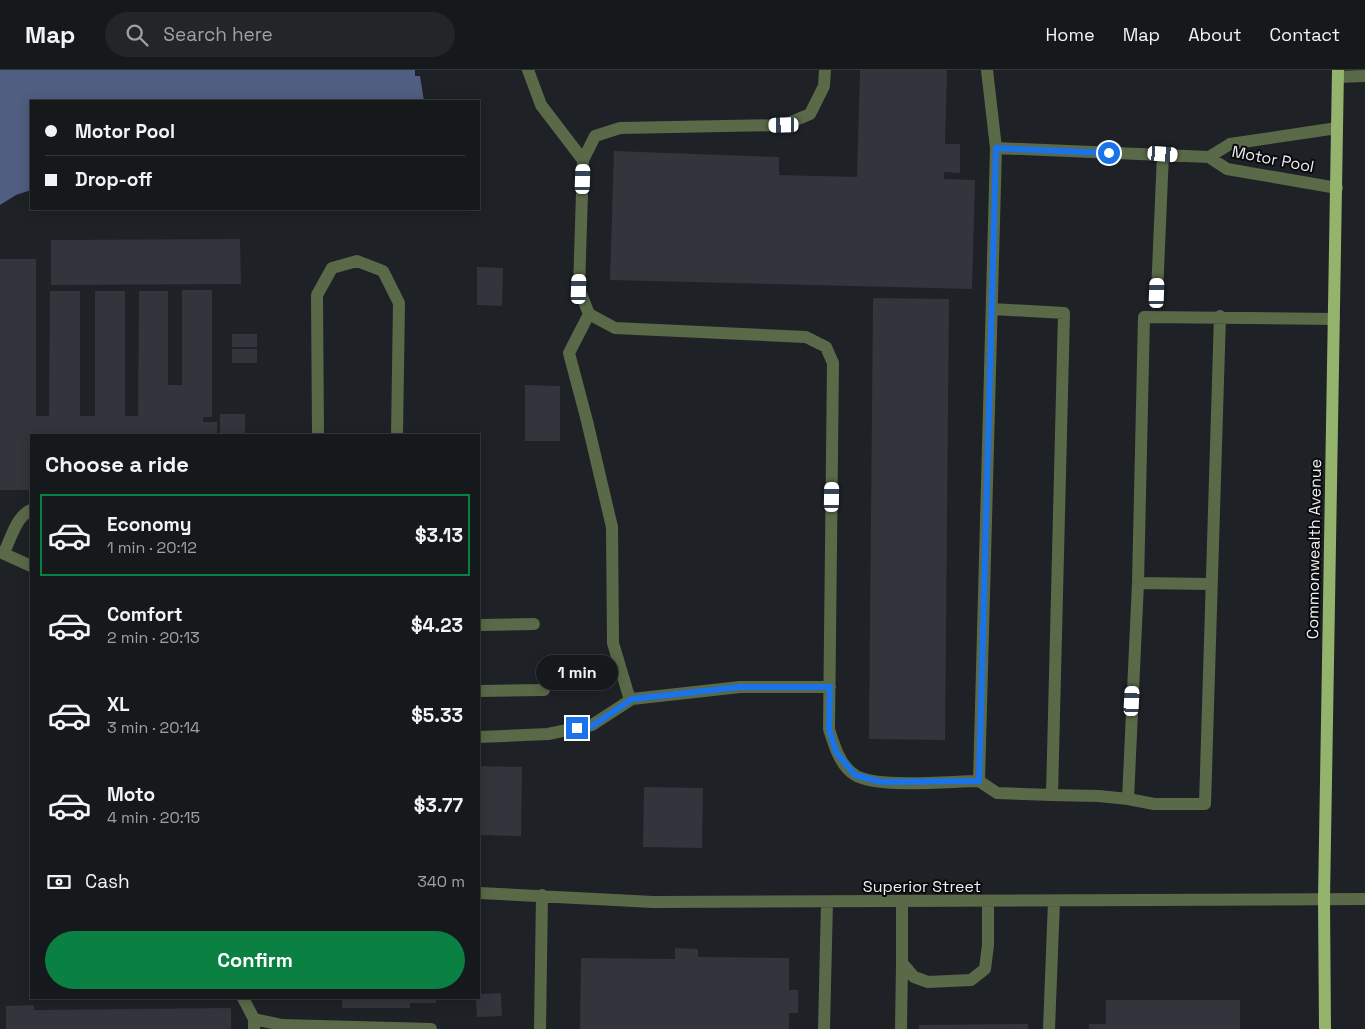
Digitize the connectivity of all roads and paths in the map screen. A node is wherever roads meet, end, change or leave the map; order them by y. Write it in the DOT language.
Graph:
graph roads {
  1 [pos="528,70"];
  2 [pos="825,70"];
  3 [pos="987,70"];
  4 [pos="1338,74"];
  5 [pos="1365,76"];
  6 [pos="1337,128"];
  7 [pos="996,148"];
  8 [pos="1163,154"];
  9 [pos="1209,157"];
  10 [pos="583,160"];
  11 [pos="1337,188"];
  12 [pos="1157,293"];
  13 [pos="992,309"];
  14 [pos="589,314"];
  15 [pos="1220,316"];
  16 [pos="1334,319"];
  17 [pos="318,434"];
  18 [pos="397,434"];
  19 [pos="30,510"];
  20 [pos="2,552"];
  21 [pos="30,566"];
  22 [pos="1138,583"];
  23 [pos="1211,584"];
  24 [pos="534,624"];
  25 [pos="480,626"];
  26 [pos="830,687"];
  27 [pos="544,690"];
  28 [pos="480,691"];
  29 [pos="630,700"];
  30 [pos="480,737"];
  31 [pos="979,781"];
  32 [pos="1052,795"];
  33 [pos="1128,799"];
  34 [pos="480,893"];
  35 [pos="542,895"];
  36 [pos="1324,899"];
  37 [pos="1365,899"];
  38 [pos="988,901"];
  39 [pos="1054,901"];
  40 [pos="827,902"];
  41 [pos="902,902"];
  42 [pos="902,963"];
  43 [pos="243,999"];
  44 [pos="254,1024"];
  45 [pos="431,1029"];
  46 [pos="540,1029"];
  47 [pos="824,1029"];
  48 [pos="901,1029"];
  49 [pos="1049,1029"];
  50 [pos="1325,1029"];
  1 -- 10 [label="street"];
  2 -- 10 [label="street"];
  3 -- 7 [label="street"];
  4 -- 5 [label="street"];
  4 -- 6 [label="main road, Commonwealth Avenue"];
  6 -- 9 [label="street"];
  6 -- 11 [label="main road, Commonwealth Avenue"];
  7 -- 8 [label="street, Motor Pool"];
  7 -- 13 [label="street"];
  8 -- 9 [label="street, Motor Pool"];
  8 -- 12 [label="street"];
  9 -- 11 [label="street, Motor Pool"];
  10 -- 14 [label="street"];
  11 -- 16 [label="main road, Commonwealth Avenue"];
  13 -- 31 [label="street"];
  13 -- 32 [label="street"];
  14 -- 26 [label="street"];
  14 -- 29 [label="street"];
  15 -- 16 [label="street"];
  15 -- 22 [label="street"];
  15 -- 23 [label="street"];
  16 -- 36 [label="main road, Commonwealth Avenue"];
  17 -- 18 [label="street"];
  19 -- 20 [label="street"];
  20 -- 21 [label="street"];
  22 -- 23 [label="street"];
  22 -- 33 [label="street"];
  23 -- 33 [label="street"];
  24 -- 25 [label="street"];
  26 -- 29 [label="street"];
  26 -- 31 [label="street"];
  27 -- 28 [label="street"];
  29 -- 30 [label="street"];
  31 -- 32 [label="street"];
  32 -- 33 [label="street"];
  34 -- 35 [label="street, Superior Street"];
  35 -- 40 [label="street, Superior Street"];
  35 -- 46 [label="street"];
  36 -- 37 [label="street, Superior Street"];
  36 -- 39 [label="street, Superior Street"];
  36 -- 50 [label="main road, Commonwealth Avenue"];
  38 -- 39 [label="street, Superior Street"];
  38 -- 41 [label="street, Superior Street"];
  38 -- 42 [label="street"];
  39 -- 49 [label="street"];
  40 -- 41 [label="street, Superior Street"];
  40 -- 47 [label="street"];
  41 -- 42 [label="street"];
  42 -- 48 [label="street"];
  43 -- 44 [label="street"];
  44 -- 45 [label="street"];
}
